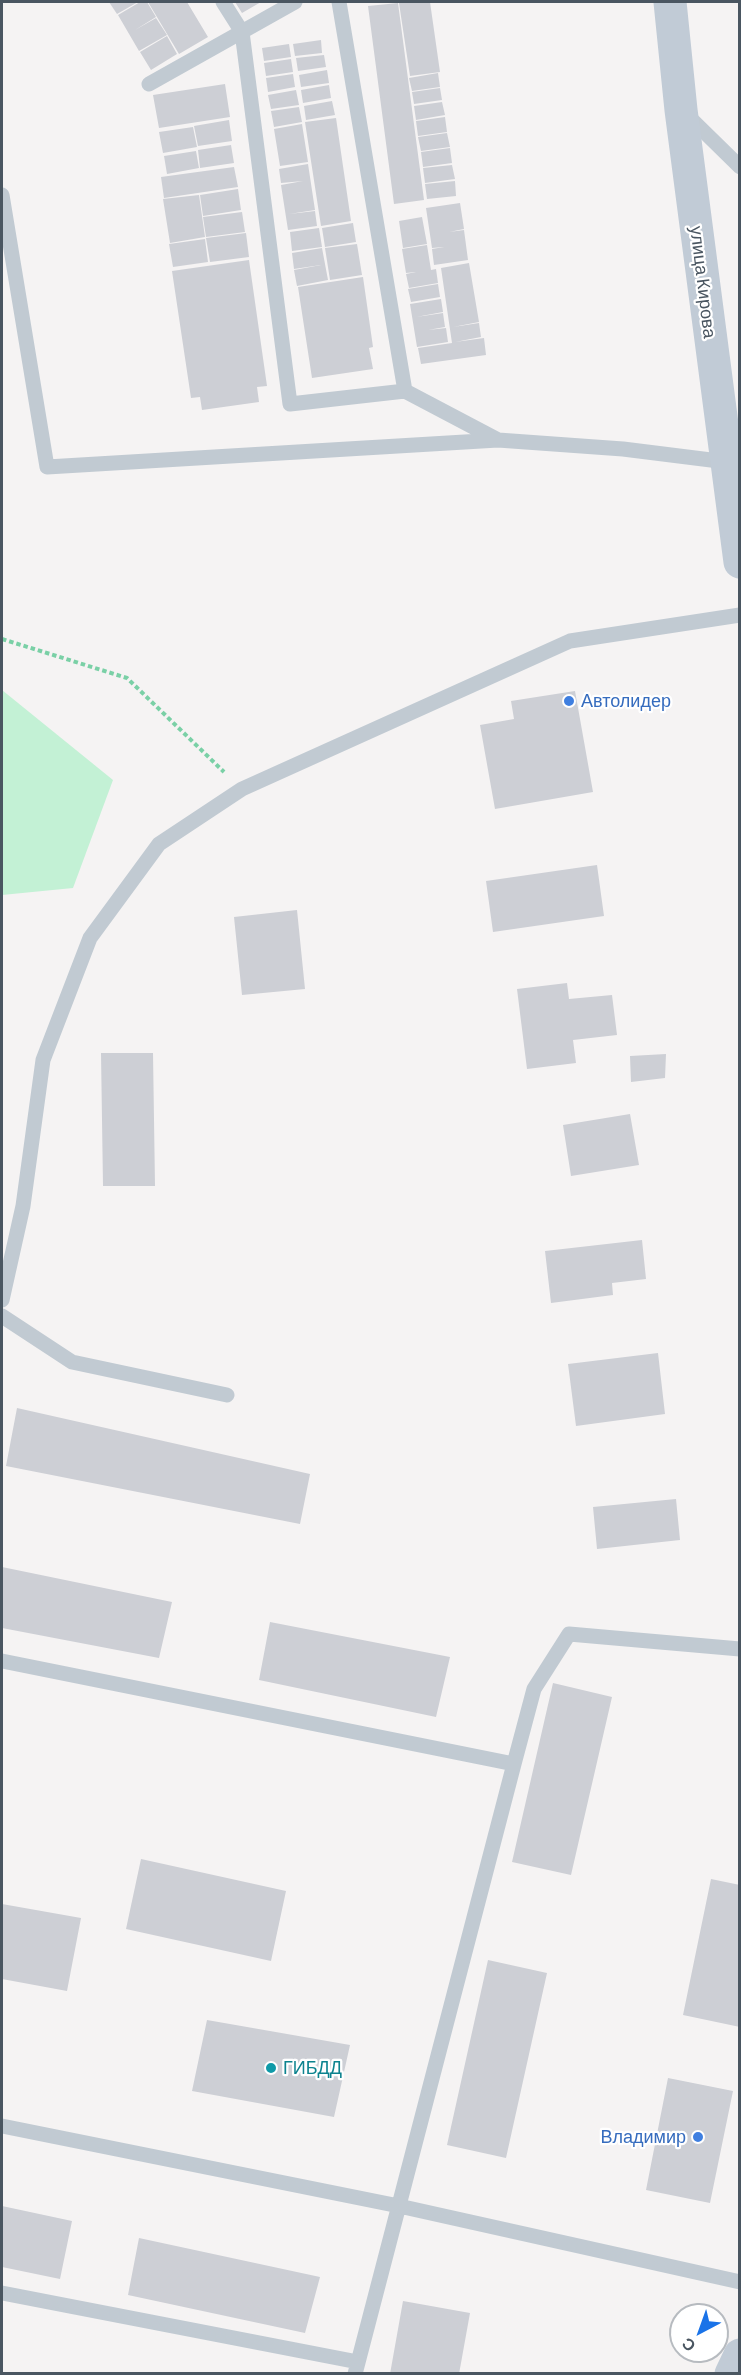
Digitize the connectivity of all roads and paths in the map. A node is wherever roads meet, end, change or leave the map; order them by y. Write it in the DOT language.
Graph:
graph roads {
  1 [pos="223,2"];
  2 [pos="295,2"];
  3 [pos="339,2"];
  4 [pos="670,2"];
  5 [pos="242,32"];
  6 [pos="149,84"];
  7 [pos="681,110"];
  8 [pos="740,166"];
  9 [pos="2,195"];
  10 [pos="405,391"];
  11 [pos="498,440"];
  12 [pos="727,462"];
  13 [pos="736,504"];
  14 [pos="740,562"];
  15 [pos="740,615"];
  16 [pos="2,639"];
  17 [pos="242,789"];
  18 [pos="2,1300"];
  19 [pos="2,1316"];
  20 [pos="227,1395"];
  21 [pos="740,1649"];
  22 [pos="2,1661"];
  23 [pos="514,1764"];
  24 [pos="2,2126"];
  25 [pos="399,2206"];
  26 [pos="740,2282"];
  27 [pos="2,2293"];
  28 [pos="740,2355"];
  29 [pos="357,2368"];
  30 [pos="731,2373"];
  1 -- 5 [label="lane"];
  2 -- 5 [label="lane"];
  3 -- 10 [label="lane"];
  4 -- 7 [label="main road, улица Кирова"];
  5 -- 6 [label="lane"];
  5 -- 10 [label="lane"];
  7 -- 8 [label="lane"];
  7 -- 12 [label="main road, улица Кирова"];
  9 -- 11 [label="lane"];
  10 -- 11 [label="lane"];
  11 -- 12 [label="lane"];
  12 -- 13 [label="main road, улица Кирова"];
  13 -- 14 [label="main road, улица Кирова"];
  15 -- 17 [label="lane"];
  16 -- 17 [label="path"];
  17 -- 18 [label="lane"];
  19 -- 20 [label="lane"];
  21 -- 23 [label="lane"];
  22 -- 23 [label="lane"];
  23 -- 25 [label="lane"];
  24 -- 25 [label="lane"];
  25 -- 26 [label="lane"];
  25 -- 29 [label="lane"];
  27 -- 29 [label="lane"];
  28 -- 30 [label="main road"];
}
